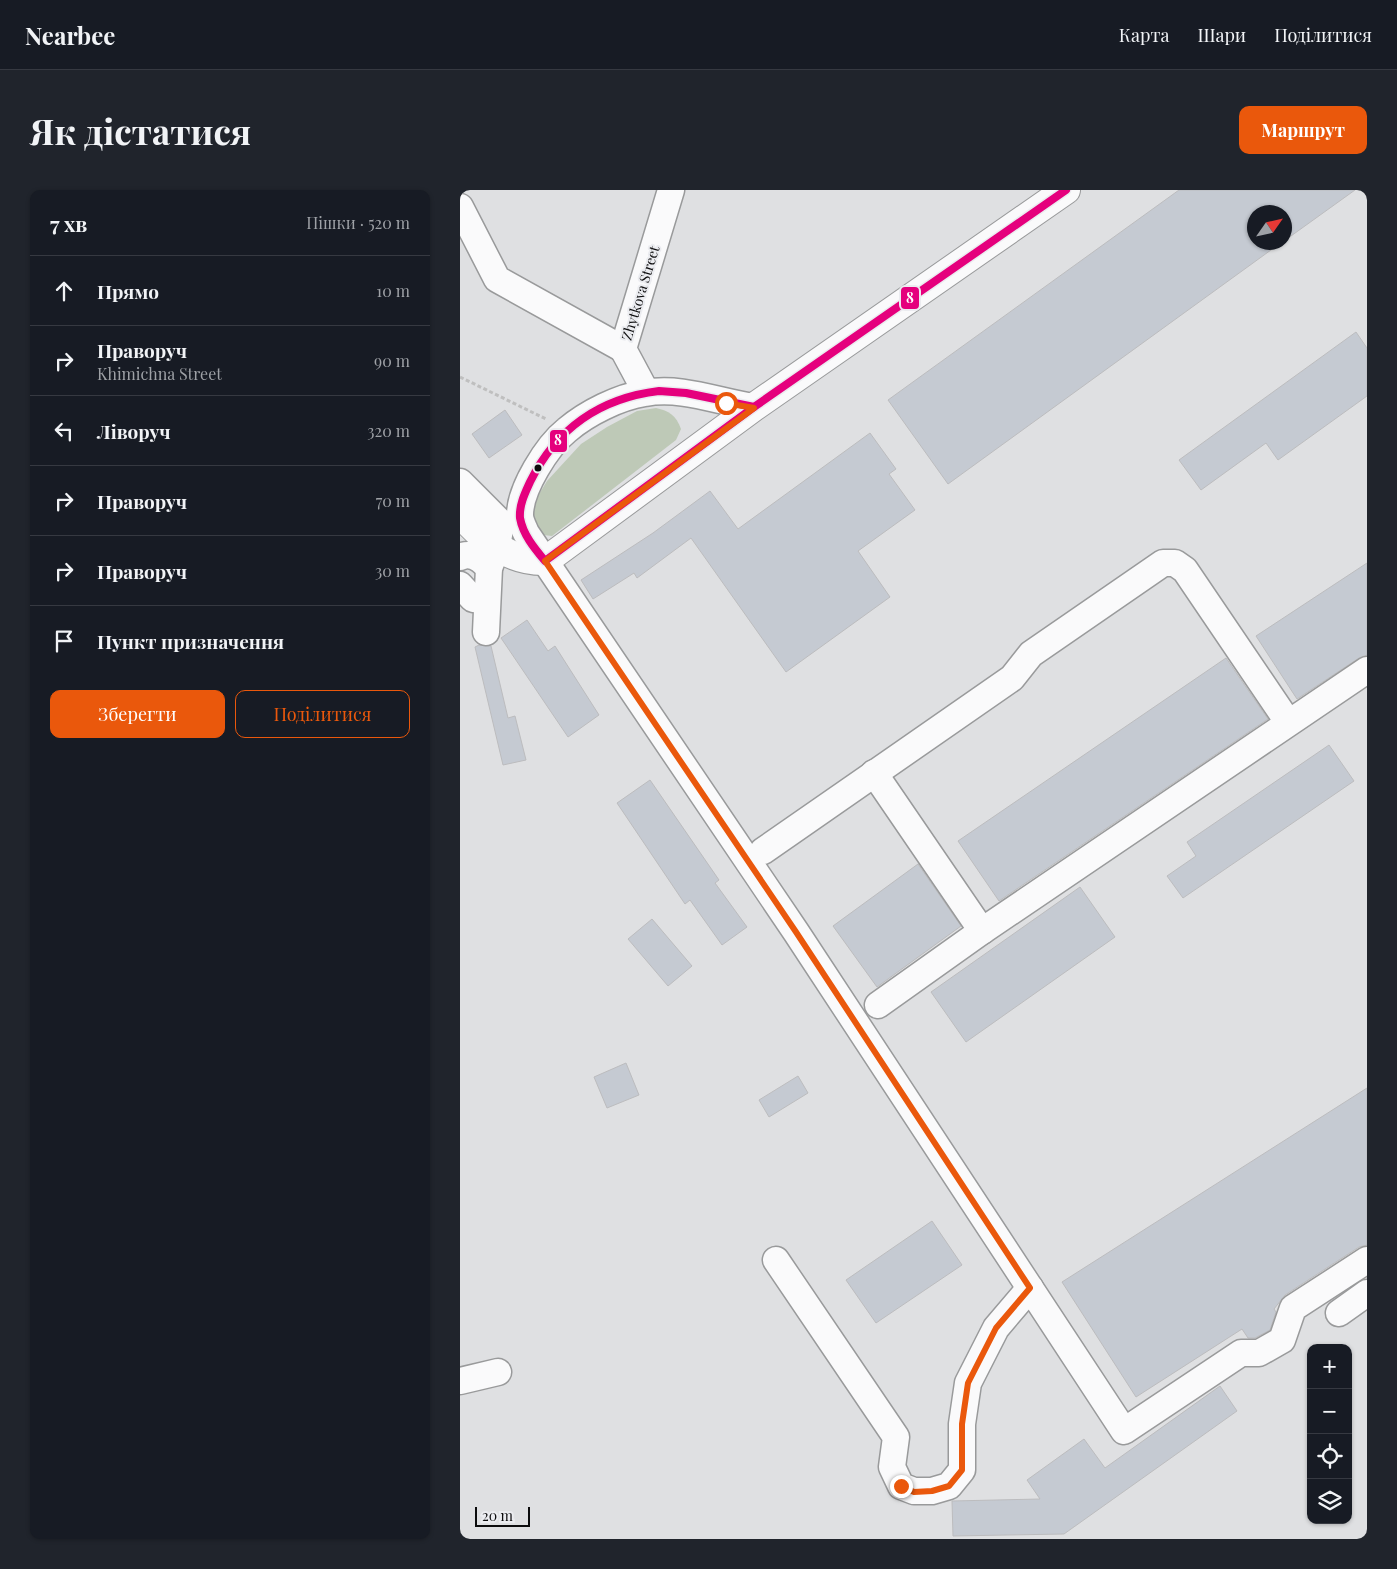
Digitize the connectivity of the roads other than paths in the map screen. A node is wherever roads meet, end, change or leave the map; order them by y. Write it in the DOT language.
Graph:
graph roads {
  1 [pos="671,190"];
  2 [pos="1066,190"];
  3 [pos="460,207"];
  4 [pos="468,237"];
  5 [pos="623,349"];
  6 [pos="646,392"];
  7 [pos="754,408"];
  8 [pos="460,482"];
  9 [pos="460,513"];
  10 [pos="460,557"];
  11 [pos="493,558"];
  12 [pos="545,561"];
  13 [pos="460,585"];
  14 [pos="486,601"];
  15 [pos="486,632"];
  16 [pos="1367,670"];
  17 [pos="1288,722"];
  18 [pos="874,773"];
  19 [pos="763,851"];
  20 [pos="982,932"];
  21 [pos="878,1005"];
  22 [pos="776,1260"];
  23 [pos="1367,1260"];
  24 [pos="1030,1288"];
  25 [pos="1367,1293"];
  26 [pos="1339,1313"];
  27 [pos="498,1372"];
  28 [pos="460,1381"];
  1 -- 5 [label="street, Zhytkova Street"];
  2 -- 7 [label="main road"];
  3 -- 4 [label="street"];
  4 -- 5 [label="street"];
  5 -- 6 [label="street, Zhytkova Street"];
  6 -- 7 [label="street"];
  6 -- 12 [label="street"];
  7 -- 12 [label="main road"];
  8 -- 11 [label="street"];
  9 -- 11 [label="main road"];
  10 -- 11 [label="street"];
  11 -- 12 [label="main road"];
  11 -- 14 [label="street"];
  12 -- 24 [label="street"];
  13 -- 14 [label="street"];
  14 -- 15 [label="street"];
  16 -- 17 [label="street"];
  17 -- 18 [label="street"];
  17 -- 20 [label="street"];
  18 -- 19 [label="street"];
  18 -- 20 [label="street"];
  20 -- 21 [label="street"];
  22 -- 24 [label="street"];
  23 -- 24 [label="street"];
  25 -- 26 [label="street"];
  27 -- 28 [label="street"];
}
